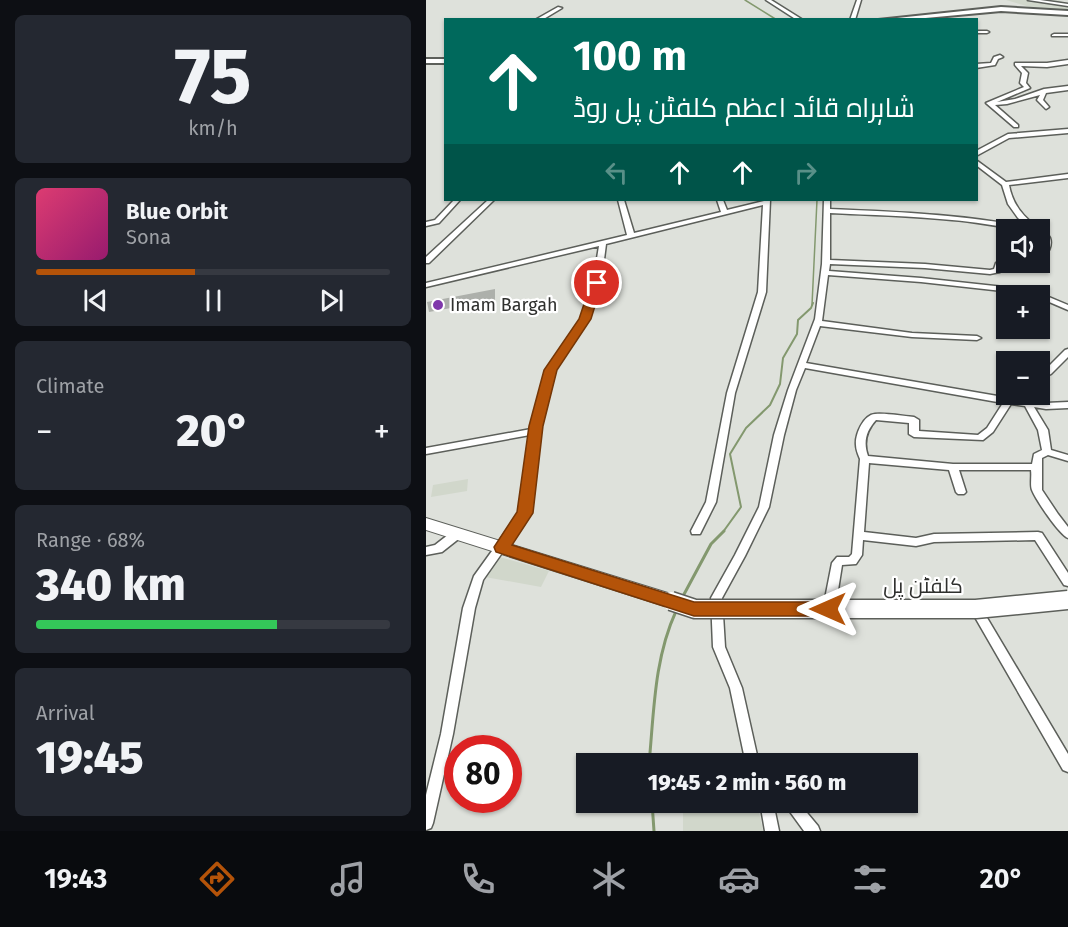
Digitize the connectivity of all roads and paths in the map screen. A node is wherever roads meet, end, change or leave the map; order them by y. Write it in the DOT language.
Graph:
graph roads {
  1 [pos="768,0"];
  2 [pos="859,0"];
  3 [pos="1030,0"];
  4 [pos="1060,0"];
  5 [pos="1068,5"];
  6 [pos="560,8"];
  7 [pos="1068,13"];
  8 [pos="541,18"];
  9 [pos="798,18"];
  10 [pos="853,18"];
  11 [pos="902,18"];
  12 [pos="978,32"];
  13 [pos="987,32"];
  14 [pos="1054,35"];
  15 [pos="1068,35"];
  16 [pos="1000,57"];
  17 [pos="426,61"];
  18 [pos="444,61"];
  19 [pos="1068,62"];
  20 [pos="978,66"];
  21 [pos="1068,88"];
  22 [pos="1044,91"];
  23 [pos="992,105"];
  24 [pos="1046,107"];
  25 [pos="1016,126"];
  26 [pos="1068,131"];
  27 [pos="978,153"];
  28 [pos="978,164"];
  29 [pos="1068,176"];
  30 [pos="1005,184"];
  31 [pos="456,201"];
  32 [pos="490,201"];
  33 [pos="621,201"];
  34 [pos="720,201"];
  35 [pos="767,201"];
  36 [pos="827,201"];
  37 [pos="827,211"];
  38 [pos="725,213"];
  39 [pos="1022,219"];
  40 [pos="996,223"];
  41 [pos="426,224"];
  42 [pos="631,236"];
  43 [pos="603,242"];
  44 [pos="426,261"];
  45 [pos="826,268"];
  46 [pos="996,270"];
  47 [pos="426,285"];
  48 [pos="1068,308"];
  49 [pos="818,323"];
  50 [pos="977,338"];
  51 [pos="1068,352"];
  52 [pos="802,365"];
  53 [pos="1050,370"];
  54 [pos="996,399"];
  55 [pos="1006,405"];
  56 [pos="1029,405"];
  57 [pos="1037,405"];
  58 [pos="1068,405"];
  59 [pos="536,431"];
  60 [pos="426,451"];
  61 [pos="1047,452"];
  62 [pos="1068,458"];
  63 [pos="865,459"];
  64 [pos="953,467"];
  65 [pos="1036,467"];
  66 [pos="961,492"];
  67 [pos="426,524"];
  68 [pos="696,531"];
  69 [pos="457,534"];
  70 [pos="1068,534"];
  71 [pos="858,535"];
  72 [pos="502,547"];
  73 [pos="426,551"];
  74 [pos="1068,582"];
  75 [pos="1068,600"];
  76 [pos="828,609"];
  77 [pos="976,609"];
  78 [pos="751,753"];
  79 [pos="1068,766"];
  80 [pos="431,784"];
  81 [pos="768,813"];
  82 [pos="798,813"];
  83 [pos="426,823"];
  84 [pos="772,831"];
  85 [pos="813,831"];
  1 -- 9 [label="street"];
  2 -- 10 [label="street"];
  3 -- 5 [label="street"];
  4 -- 5 [label="street"];
  6 -- 8 [label="street"];
  7 -- 11 [label="main road"];
  12 -- 13 [label="street"];
  14 -- 15 [label="street"];
  16 -- 20 [label="street"];
  17 -- 18 [label="main road"];
  19 -- 23 [label="street"];
  21 -- 22 [label="street"];
  22 -- 23 [label="street"];
  22 -- 24 [label="street"];
  23 -- 25 [label="street"];
  26 -- 27 [label="street"];
  28 -- 30 [label="street"];
  29 -- 30 [label="street"];
  30 -- 39 [label="street"];
  31 -- 41 [label="street"];
  32 -- 44 [label="street"];
  33 -- 42 [label="street"];
  34 -- 38 [label="street"];
  35 -- 38 [label="street"];
  35 -- 68 [label="street"];
  36 -- 37 [label="street"];
  37 -- 40 [label="street"];
  37 -- 45 [label="street"];
  38 -- 42 [label="street"];
  42 -- 43 [label="street"];
  43 -- 47 [label="street"];
  43 -- 59 [label="street"];
  45 -- 46 [label="street"];
  45 -- 48 [label="street"];
  45 -- 49 [label="street"];
  49 -- 50 [label="street"];
  49 -- 52 [label="street"];
  51 -- 53 [label="street"];
  52 -- 54 [label="street"];
  52 -- 78 [label="street"];
  55 -- 63 [label="street"];
  56 -- 61 [label="street"];
  57 -- 58 [label="street"];
  59 -- 60 [label="street"];
  59 -- 72 [label="street"];
  61 -- 62 [label="street"];
  61 -- 65 [label="street"];
  63 -- 64 [label="street"];
  63 -- 71 [label="street"];
  64 -- 65 [label="street"];
  64 -- 66 [label="street"];
  65 -- 70 [label="street"];
  67 -- 69 [label="highway, کلفٹن پل"];
  69 -- 72 [label="highway, کلفٹن پل"];
  69 -- 73 [label="street"];
  71 -- 74 [label="street"];
  71 -- 76 [label="street"];
  72 -- 76 [label="highway, کلفٹن پل, bridge"];
  72 -- 80 [label="street"];
  75 -- 77 [label="highway, کلفٹن پل, bridge"];
  76 -- 77 [label="highway, کلفٹن پل, bridge"];
  77 -- 79 [label="street"];
  80 -- 83 [label="street"];
  81 -- 84 [label="street"];
  82 -- 85 [label="street"];
}
